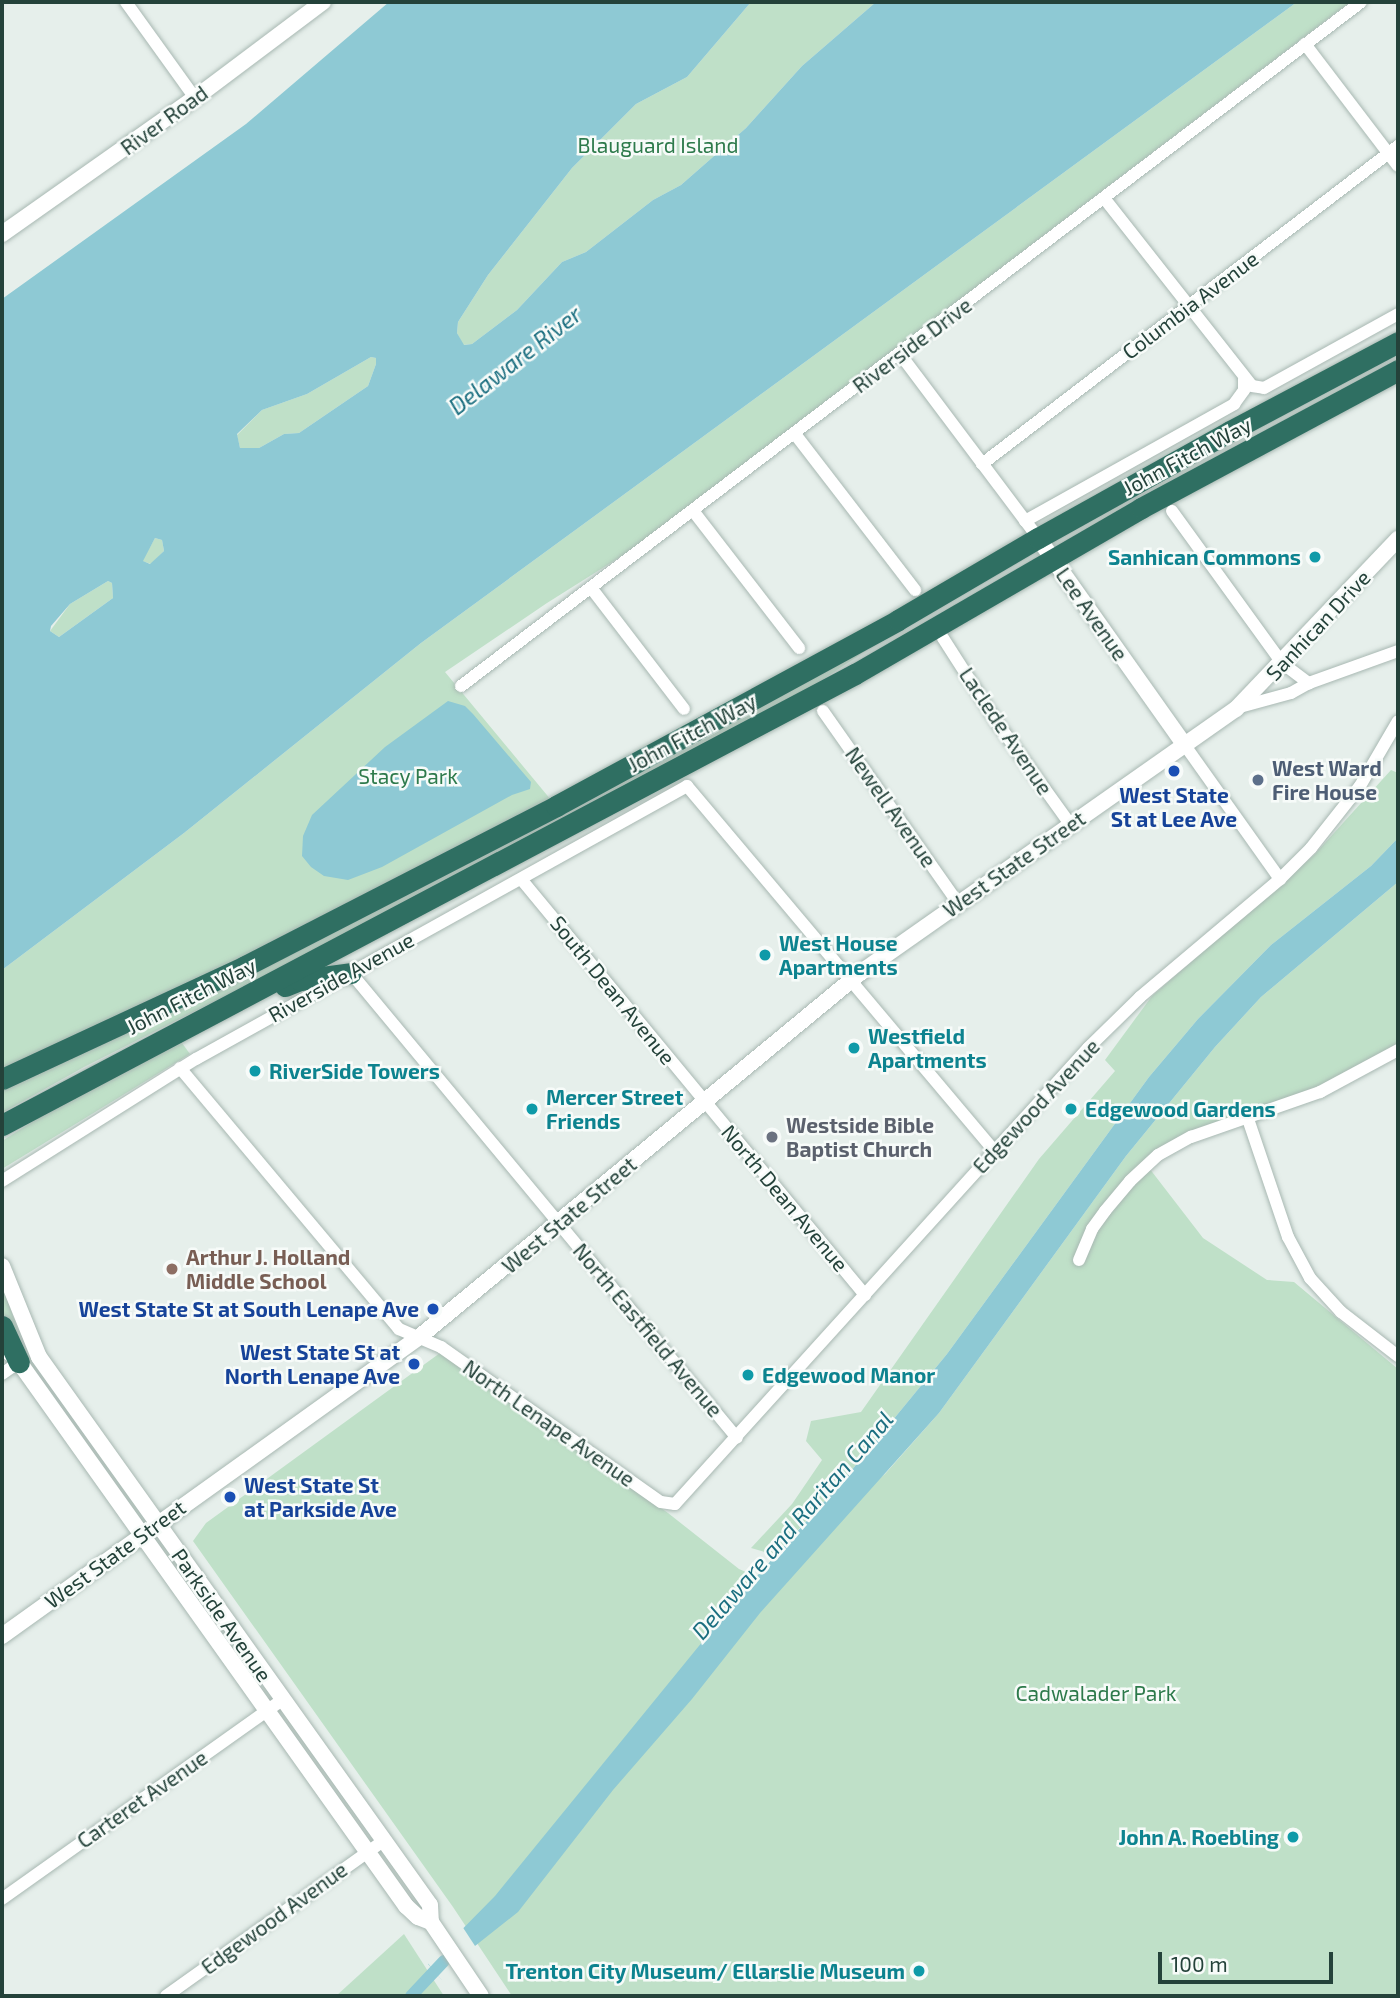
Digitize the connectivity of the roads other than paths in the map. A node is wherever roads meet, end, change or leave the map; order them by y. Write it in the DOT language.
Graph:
graph roads {
  1 [pos="126,2"];
  2 [pos="323,2"];
  3 [pos="1361,2"];
  4 [pos="1306,44"];
  5 [pos="195,97"];
  6 [pos="1393,150"];
  7 [pos="1398,166"];
  8 [pos="1104,198"];
  9 [pos="2,234"];
  10 [pos="1187,307"];
  11 [pos="1398,314"];
  12 [pos="1398,342"];
  13 [pos="900,354"];
  14 [pos="1398,370"];
  15 [pos="1244,379"];
  16 [pos="795,434"];
  17 [pos="982,464"];
  18 [pos="1172,511"];
  19 [pos="694,512"];
  20 [pos="1032,529"];
  21 [pos="1398,539"];
  22 [pos="1053,559"];
  23 [pos="592,589"];
  24 [pos="915,590"];
  25 [pos="943,638"];
  26 [pos="799,648"];
  27 [pos="1394,652"];
  28 [pos="1282,663"];
  29 [pos="1398,664"];
  30 [pos="1309,683"];
  31 [pos="461,686"];
  32 [pos="684,709"];
  33 [pos="1236,709"];
  34 [pos="824,711"];
  35 [pos="1398,721"];
  36 [pos="1184,744"];
  37 [pos="1070,824"];
  38 [pos="1280,878"];
  39 [pos="521,879"];
  40 [pos="958,903"];
  41 [pos="351,973"];
  42 [pos="851,980"];
  43 [pos="205,1017"];
  44 [pos="1398,1050"];
  45 [pos="180,1068"];
  46 [pos="2,1079"];
  47 [pos="704,1102"];
  48 [pos="1248,1119"];
  49 [pos="2,1125"];
  50 [pos="994,1151"];
  51 [pos="2,1181"];
  52 [pos="559,1223"];
  53 [pos="1079,1260"];
  54 [pos="2,1266"];
  55 [pos="865,1295"];
  56 [pos="2,1326"];
  57 [pos="418,1338"];
  58 [pos="1398,1356"];
  59 [pos="7,1362"];
  60 [pos="737,1437"];
  61 [pos="680,1501"];
  62 [pos="157,1523"];
  63 [pos="142,1534"];
  64 [pos="2,1636"];
  65 [pos="282,1700"];
  66 [pos="267,1710"];
  67 [pos="383,1841"];
  68 [pos="368,1851"];
  69 [pos="2,1899"];
  70 [pos="431,1922"];
  71 [pos="166,1996"];
  72 [pos="481,1996"];
  1 -- 5 [label="street"];
  2 -- 5 [label="main road, River Road"];
  3 -- 4 [label="street, Riverside Drive"];
  4 -- 6 [label="street"];
  4 -- 8 [label="street, Riverside Drive"];
  5 -- 9 [label="main road, River Road"];
  6 -- 7 [label="street"];
  6 -- 10 [label="street, Columbia Avenue"];
  8 -- 10 [label="street"];
  8 -- 13 [label="street, Riverside Drive"];
  10 -- 15 [label="street"];
  10 -- 17 [label="street, Columbia Avenue"];
  11 -- 15 [label="street"];
  12 -- 20 [label="highway, John Fitch Way"];
  13 -- 16 [label="street, Riverside Drive"];
  13 -- 17 [label="street, Lee Avenue"];
  14 -- 22 [label="highway, John Fitch Way"];
  15 -- 20 [label="street"];
  16 -- 19 [label="street, Riverside Drive"];
  16 -- 24 [label="street"];
  17 -- 20 [label="street, Lee Avenue"];
  18 -- 28 [label="street"];
  19 -- 23 [label="street, Riverside Drive"];
  19 -- 26 [label="street"];
  20 -- 22 [label="main road, Lee Avenue"];
  20 -- 46 [label="highway, John Fitch Way"];
  21 -- 28 [label="main road, Sanhican Drive"];
  22 -- 36 [label="main road, Lee Avenue"];
  22 -- 43 [label="highway, John Fitch Way"];
  23 -- 31 [label="street, Riverside Drive"];
  23 -- 32 [label="street"];
  25 -- 37 [label="street, Laclede Avenue"];
  27 -- 29 [label="street"];
  27 -- 30 [label="street, West State Street"];
  28 -- 30 [label="street"];
  28 -- 33 [label="main road, Sanhican Drive"];
  30 -- 33 [label="street, West State Street"];
  33 -- 36 [label="main road, West State Street"];
  34 -- 40 [label="street, Newell Avenue"];
  35 -- 38 [label="street, Edgewood Avenue"];
  36 -- 37 [label="main road, West State Street"];
  36 -- 38 [label="street, Lee Avenue"];
  37 -- 40 [label="main road, West State Street"];
  38 -- 50 [label="street, Edgewood Avenue"];
  39 -- 41 [label="street, Riverside Avenue"];
  39 -- 42 [label="street, Riverside Avenue"];
  39 -- 47 [label="street, South Dean Avenue"];
  40 -- 42 [label="main road, West State Street"];
  41 -- 43 [label="highway"];
  41 -- 45 [label="street, Riverside Avenue"];
  41 -- 52 [label="street, North Eastfield Avenue"];
  42 -- 47 [label="main road, West State Street"];
  42 -- 50 [label="street"];
  43 -- 49 [label="highway, John Fitch Way"];
  44 -- 48 [label="street"];
  45 -- 51 [label="street, Riverside Avenue"];
  45 -- 57 [label="street, North Lenape Avenue"];
  47 -- 52 [label="main road, West State Street"];
  47 -- 55 [label="street, North Dean Avenue"];
  48 -- 53 [label="street"];
  48 -- 58 [label="street"];
  50 -- 55 [label="street, Edgewood Avenue"];
  52 -- 57 [label="main road, West State Street"];
  52 -- 60 [label="street, North Eastfield Avenue"];
  54 -- 62 [label="main road, Parkside Avenue"];
  55 -- 60 [label="street, Edgewood Avenue"];
  56 -- 59 [label="highway"];
  57 -- 61 [label="street, North Lenape Avenue"];
  57 -- 62 [label="main road, West State Street"];
  59 -- 63 [label="main road, Parkside Avenue"];
  60 -- 61 [label="street, Edgewood Avenue"];
  62 -- 63 [label="main road, West State Street"];
  62 -- 65 [label="main road, Parkside Avenue"];
  63 -- 64 [label="main road, West State Street"];
  63 -- 66 [label="main road, Parkside Avenue"];
  65 -- 66 [label="street, Carteret Avenue"];
  65 -- 67 [label="main road, Parkside Avenue"];
  66 -- 68 [label="main road, Parkside Avenue"];
  66 -- 69 [label="street, Carteret Avenue"];
  67 -- 68 [label="street, Edgewood Avenue"];
  67 -- 70 [label="main road, Parkside Avenue"];
  68 -- 70 [label="main road, Parkside Avenue"];
  68 -- 71 [label="street, Edgewood Avenue"];
  70 -- 72 [label="main road, Parkside Avenue"];
}
